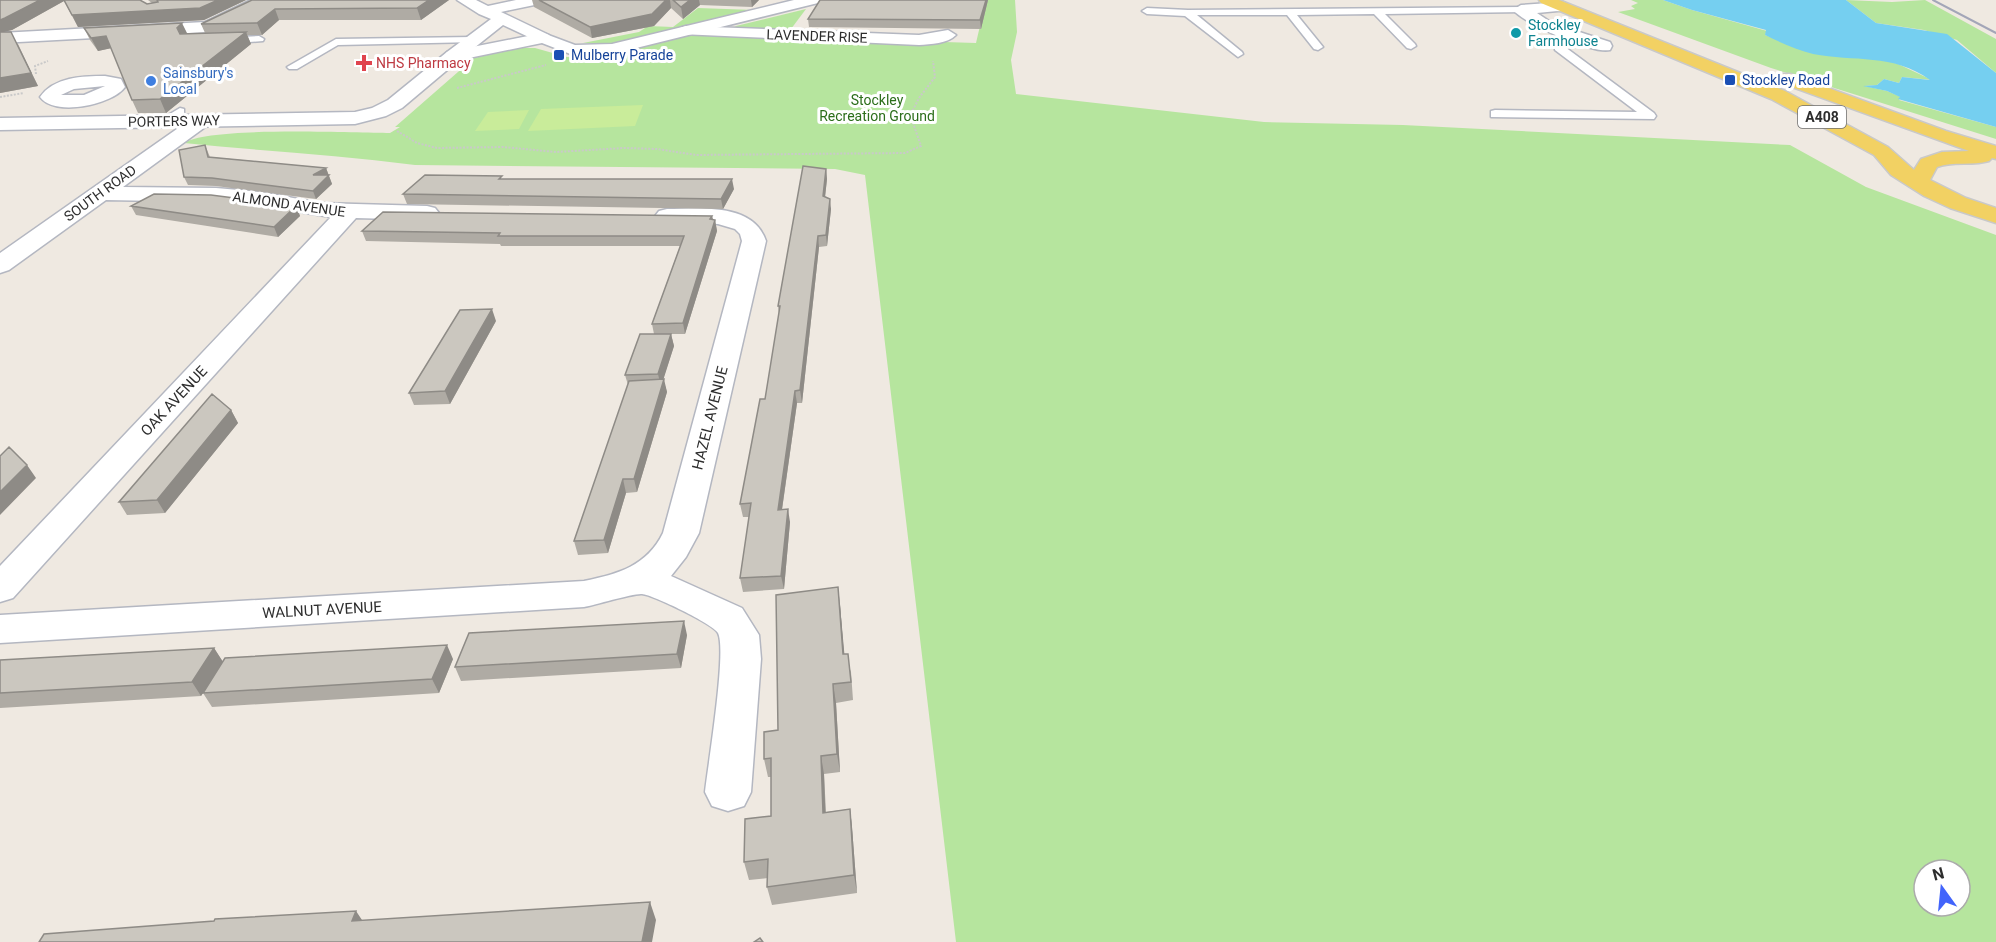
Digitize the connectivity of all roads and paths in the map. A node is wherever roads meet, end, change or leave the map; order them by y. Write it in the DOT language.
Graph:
graph roads {
  1 [pos="263,0"];
  2 [pos="464,0"];
  3 [pos="539,0"];
  4 [pos="813,0"];
  5 [pos="1274,0"];
  6 [pos="1332,0"];
  7 [pos="1413,0"];
  8 [pos="1546,0"];
  9 [pos="1581,0"];
  10 [pos="1563,8"];
  11 [pos="1521,10"];
  12 [pos="484,11"];
  13 [pos="1148,11"];
  14 [pos="1286,11"];
  15 [pos="1341,11"];
  16 [pos="1377,11"];
  17 [pos="1423,11"];
  18 [pos="1188,14"];
  19 [pos="500,19"];
  20 [pos="686,32"];
  21 [pos="211,34"];
  22 [pos="1569,36"];
  23 [pos="940,37"];
  24 [pos="0,38"];
  25 [pos="543,38"];
  26 [pos="259,39"];
  27 [pos="190,40"];
  28 [pos="473,40"];
  29 [pos="1412,46"];
  30 [pos="1604,46"];
  31 [pos="1318,47"];
  32 [pos="1238,54"];
  33 [pos="453,56"];
  34 [pos="547,65"];
  35 [pos="293,67"];
  36 [pos="454,89"];
  37 [pos="29,92"];
  38 [pos="0,97"];
  39 [pos="62,100"];
  40 [pos="1495,114"];
  41 [pos="201,121"];
  42 [pos="24,123"];
  43 [pos="0,124"];
  44 [pos="392,131"];
  45 [pos="1996,153"];
  46 [pos="1996,159"];
  47 [pos="1918,183"];
  48 [pos="100,193"];
  49 [pos="348,213"];
  50 [pos="454,214"];
  51 [pos="643,216"];
  52 [pos="1996,216"];
  53 [pos="0,265"];
  54 [pos="642,579"];
  55 [pos="0,589"];
  56 [pos="0,629"];
  57 [pos="728,792"];
  1 -- 21 [label="street"];
  2 -- 12 [label="street, LAVENDER RISE"];
  3 -- 12 [label="street"];
  4 -- 20 [label="street, LAVENDER RISE"];
  5 -- 14 [label="lane"];
  6 -- 15 [label="lane"];
  7 -- 17 [label="lane"];
  8 -- 10 [label="main road, A408"];
  9 -- 45 [label="main road, A408"];
  10 -- 11 [label="street"];
  10 -- 47 [label="main road, A408"];
  11 -- 17 [label="lane"];
  11 -- 22 [label="street"];
  12 -- 19 [label="street, LAVENDER RISE"];
  13 -- 18 [label="lane"];
  14 -- 15 [label="lane"];
  14 -- 18 [label="lane"];
  14 -- 31 [label="lane"];
  15 -- 16 [label="lane"];
  16 -- 17 [label="lane"];
  16 -- 29 [label="lane"];
  18 -- 32 [label="lane"];
  19 -- 25 [label="street, LAVENDER RISE"];
  19 -- 28 [label="street"];
  20 -- 23 [label="street, LAVENDER RISE"];
  20 -- 25 [label="street, LAVENDER RISE"];
  21 -- 24 [label="street"];
  21 -- 26 [label="lane"];
  21 -- 27 [label="lane"];
  22 -- 30 [label="street"];
  22 -- 40 [label="lane"];
  23 -- 44 [label="path"];
  25 -- 33 [label="street"];
  28 -- 33 [label="street"];
  28 -- 35 [label="lane"];
  33 -- 41 [label="street, PORTERS WAY"];
  34 -- 36 [label="path"];
  37 -- 38 [label="path"];
  39 -- 42 [label="street"];
  41 -- 42 [label="street, PORTERS WAY"];
  41 -- 48 [label="street, SOUTH ROAD"];
  42 -- 43 [label="street, PORTERS WAY"];
  46 -- 47 [label="main road"];
  47 -- 52 [label="main road, A408"];
  48 -- 49 [label="street, ALMOND AVENUE"];
  48 -- 53 [label="street, SOUTH ROAD"];
  49 -- 50 [label="street, ALMOND AVENUE"];
  49 -- 55 [label="street, OAK AVENUE"];
  51 -- 54 [label="street, HAZEL AVENUE"];
  54 -- 56 [label="street, WALNUT AVENUE"];
  54 -- 57 [label="street"];
}
